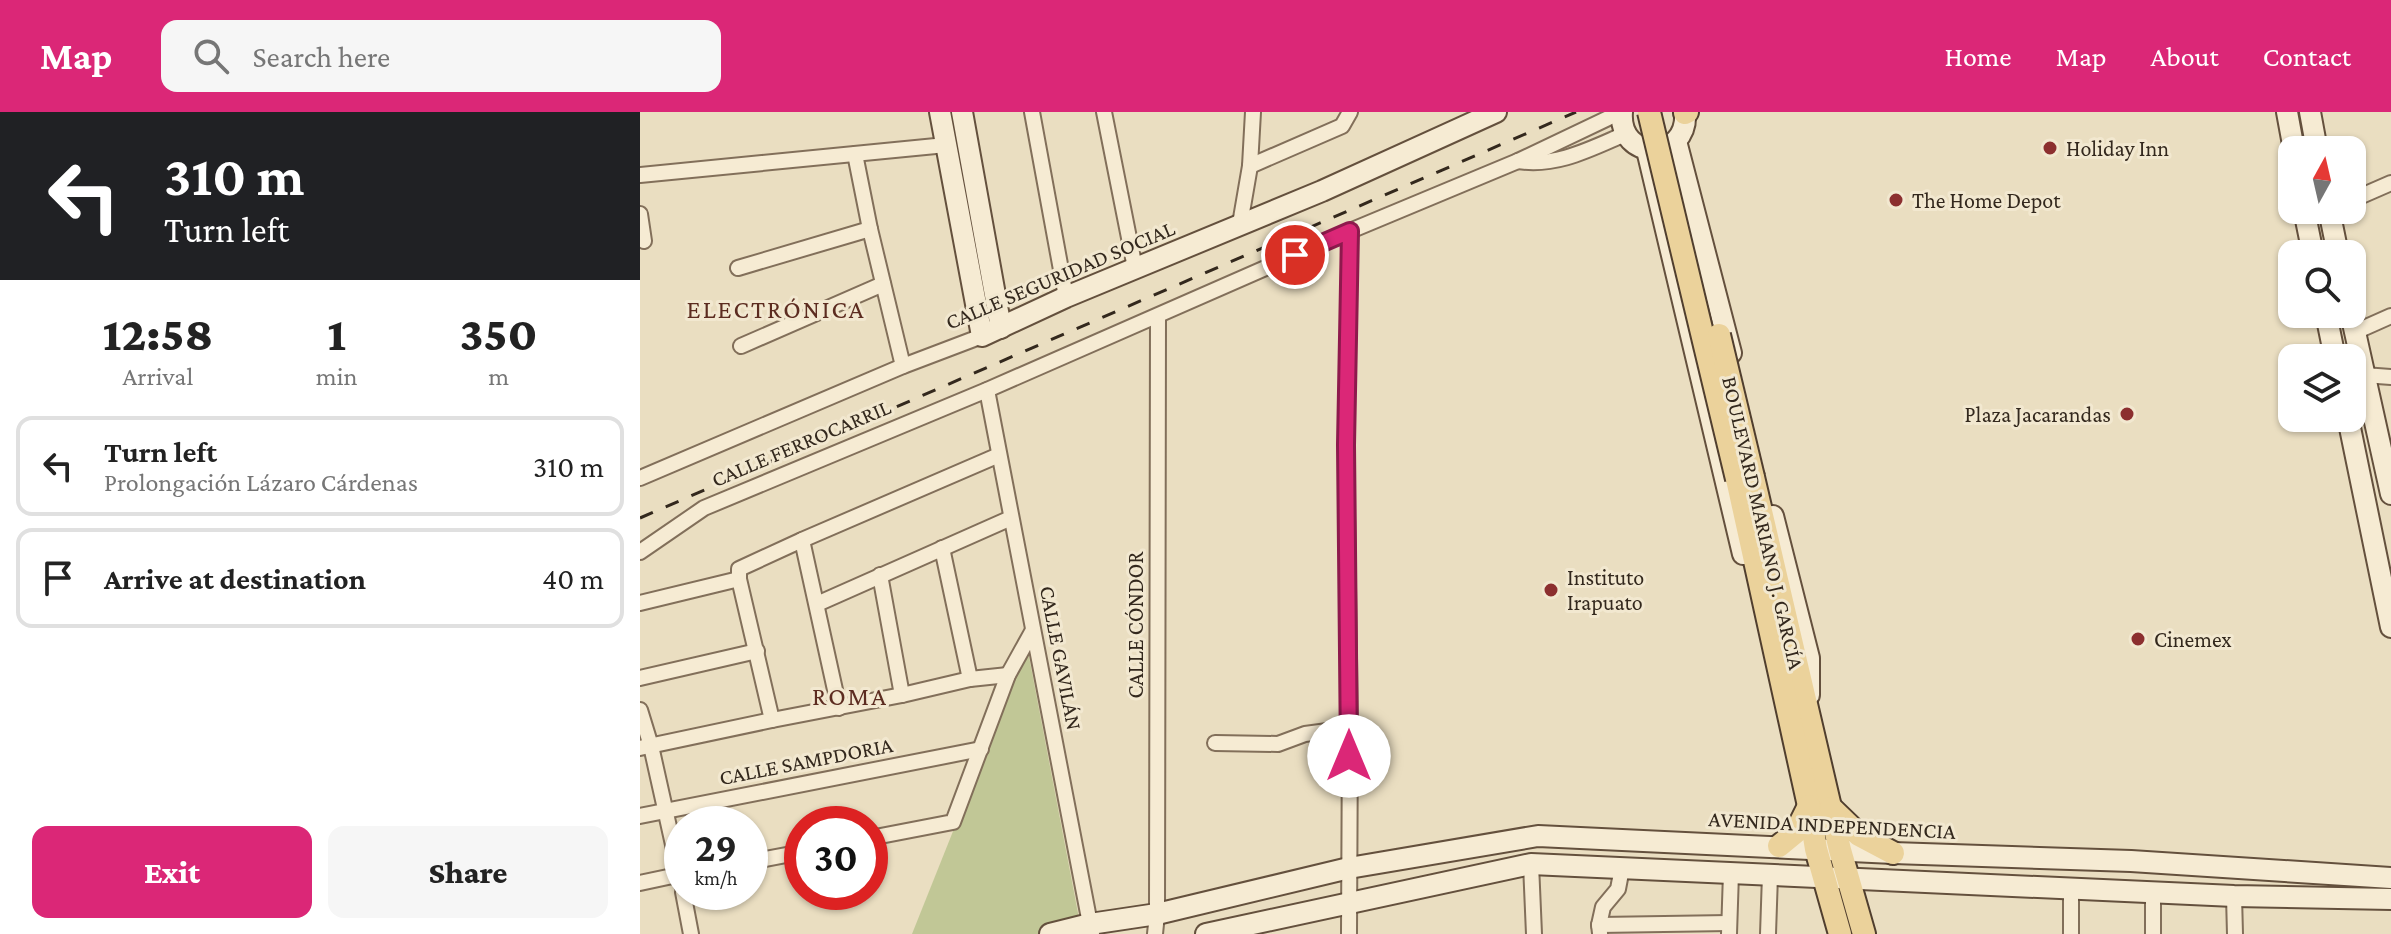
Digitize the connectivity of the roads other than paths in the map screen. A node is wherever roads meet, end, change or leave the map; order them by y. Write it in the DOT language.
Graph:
graph roads {
  1 [pos="940,112"];
  2 [pos="962,112"];
  3 [pos="1032,112"];
  4 [pos="1104,112"];
  5 [pos="1253,112"];
  6 [pos="1350,112"];
  7 [pos="1496,112"];
  8 [pos="1621,112"];
  9 [pos="1649,112"];
  10 [pos="1664,112"];
  11 [pos="1686,112"];
  12 [pos="2287,112"];
  13 [pos="1473,117"];
  14 [pos="1625,134"];
  15 [pos="2292,136"];
  16 [pos="1676,141"];
  17 [pos="946,145"];
  18 [pos="1647,150"];
  19 [pos="855,154"];
  20 [pos="1518,161"];
  21 [pos="1250,166"];
  22 [pos="640,175"];
  23 [pos="1686,181"];
  24 [pos="2391,183"];
  25 [pos="1656,190"];
  26 [pos="2366,194"];
  27 [pos="640,214"];
  28 [pos="1240,224"];
  29 [pos="870,229"];
  30 [pos="1350,231"];
  31 [pos="644,241"];
  32 [pos="738,268"];
  33 [pos="1135,268"];
  34 [pos="883,284"];
  35 [pos="1066,297"];
  36 [pos="1158,316"];
  37 [pos="2391,316"];
  38 [pos="2366,321"];
  39 [pos="991,332"];
  40 [pos="741,346"];
  41 [pos="903,366"];
  42 [pos="2366,375"];
  43 [pos="2391,377"];
  44 [pos="2366,381"];
  45 [pos="1741,388"];
  46 [pos="987,390"];
  47 [pos="1705,395"];
  48 [pos="2351,432"];
  49 [pos="2385,442"];
  50 [pos="999,455"];
  51 [pos="640,478"];
  52 [pos="1745,478"];
  53 [pos="2391,494"];
  54 [pos="1011,518"];
  55 [pos="802,540"];
  56 [pos="942,548"];
  57 [pos="640,552"];
  58 [pos="739,574"];
  59 [pos="880,575"];
  60 [pos="2387,585"];
  61 [pos="640,603"];
  62 [pos="817,604"];
  63 [pos="2391,627"];
  64 [pos="1033,630"];
  65 [pos="757,651"];
  66 [pos="1008,675"];
  67 [pos="640,678"];
  68 [pos="970,679"];
  69 [pos="902,695"];
  70 [pos="839,708"];
  71 [pos="640,710"];
  72 [pos="1799,716"];
  73 [pos="772,720"];
  74 [pos="1350,728"];
  75 [pos="1215,743"];
  76 [pos="646,747"];
  77 [pos="981,749"];
  78 [pos="695,806"];
  79 [pos="1820,807"];
  80 [pos="664,809"];
  81 [pos="664,812"];
  82 [pos="640,816"];
  83 [pos="888,835"];
  84 [pos="1779,846"];
  85 [pos="1816,849"];
  86 [pos="1840,850"];
  87 [pos="1893,853"];
  88 [pos="1531,864"];
  89 [pos="2198,865"];
  90 [pos="1349,868"];
  91 [pos="1622,868"];
  92 [pos="1731,873"];
  93 [pos="1770,875"];
  94 [pos="2357,876"];
  95 [pos="1824,877"];
  96 [pos="2391,878"];
  97 [pos="1848,879"];
  98 [pos="664,880"];
  99 [pos="640,883"];
  100 [pos="2071,889"];
  101 [pos="2153,892"];
  102 [pos="2196,894"];
  103 [pos="2234,896"];
  104 [pos="2357,899"];
  105 [pos="2391,899"];
  106 [pos="1348,904"];
  107 [pos="686,910"];
  108 [pos="1156,924"];
  109 [pos="1729,928"];
  110 [pos="1091,929"];
  111 [pos="1599,929"];
  112 [pos="691,934"];
  113 [pos="1050,934"];
  114 [pos="1206,934"];
  115 [pos="1349,934"];
  116 [pos="1534,934"];
  117 [pos="1768,934"];
  118 [pos="1840,934"];
  119 [pos="1864,934"];
  120 [pos="2071,934"];
  121 [pos="2153,934"];
  122 [pos="2235,934"];
  1 -- 17 [label="street"];
  2 -- 39 [label="street"];
  3 -- 35 [label="street"];
  4 -- 33 [label="street"];
  5 -- 21 [label="street"];
  6 -- 21 [label="street"];
  7 -- 13 [label="street, CALLE SEGURIDAD SOCIAL"];
  8 -- 14 [label="street"];
  8 -- 20 [label="street, CALLE FERROCARRIL"];
  9 -- 52 [label="main road, BOULEVARD MARIANO J. GARCÍA, bridge"];
  10 -- 52 [label="main road, BOULEVARD MARIANO J. GARCÍA, bridge"];
  11 -- 16 [label="street"];
  12 -- 15 [label="street"];
  13 -- 28 [label="street, CALLE SEGURIDAD SOCIAL"];
  14 -- 18 [label="street"];
  14 -- 20 [label="street"];
  16 -- 18 [label="street"];
  16 -- 23 [label="street"];
  17 -- 19 [label="street"];
  17 -- 39 [label="street"];
  18 -- 25 [label="street"];
  19 -- 22 [label="street"];
  19 -- 29 [label="street"];
  20 -- 30 [label="street, CALLE FERROCARRIL"];
  21 -- 28 [label="street"];
  23 -- 25 [label="street"];
  23 -- 45 [label="street"];
  24 -- 26 [label="street"];
  25 -- 47 [label="street"];
  27 -- 31 [label="street"];
  28 -- 33 [label="street, CALLE SEGURIDAD SOCIAL"];
  29 -- 32 [label="street"];
  29 -- 34 [label="street"];
  30 -- 36 [label="street, CALLE FERROCARRIL"];
  30 -- 74 [label="street"];
  33 -- 35 [label="street, CALLE SEGURIDAD SOCIAL"];
  34 -- 40 [label="street"];
  34 -- 41 [label="street"];
  35 -- 39 [label="street, CALLE SEGURIDAD SOCIAL"];
  36 -- 46 [label="street, CALLE FERROCARRIL"];
  36 -- 108 [label="street, CALLE CÓNDOR"];
  37 -- 38 [label="street"];
  39 -- 41 [label="street, CALLE SEGURIDAD SOCIAL"];
  41 -- 51 [label="street, CALLE SEGURIDAD SOCIAL"];
  42 -- 43 [label="street"];
  44 -- 49 [label="street"];
  45 -- 47 [label="street"];
  45 -- 72 [label="street"];
  46 -- 50 [label="street, CALLE GAVILÁN"];
  46 -- 57 [label="street, CALLE FERROCARRIL"];
  47 -- 72 [label="street"];
  48 -- 60 [label="street"];
  49 -- 53 [label="street"];
  50 -- 54 [label="street, CALLE GAVILÁN"];
  50 -- 55 [label="street"];
  52 -- 72 [label="main road, BOULEVARD MARIANO J. GARCÍA"];
  54 -- 56 [label="street"];
  54 -- 64 [label="street, CALLE GAVILÁN"];
  55 -- 58 [label="street"];
  55 -- 62 [label="street"];
  56 -- 59 [label="street"];
  56 -- 68 [label="street"];
  58 -- 61 [label="street"];
  58 -- 65 [label="street"];
  59 -- 62 [label="street"];
  59 -- 69 [label="street"];
  60 -- 63 [label="street"];
  62 -- 70 [label="street"];
  64 -- 66 [label="street"];
  64 -- 110 [label="street, CALLE GAVILÁN"];
  65 -- 67 [label="street"];
  65 -- 73 [label="street"];
  66 -- 68 [label="street"];
  66 -- 77 [label="street"];
  68 -- 69 [label="street"];
  69 -- 70 [label="street"];
  70 -- 73 [label="street"];
  71 -- 76 [label="street"];
  72 -- 79 [label="main road, BOULEVARD MARIANO J. GARCÍA"];
  73 -- 76 [label="street"];
  74 -- 75 [label="street"];
  74 -- 90 [label="street"];
  76 -- 80 [label="street"];
  77 -- 78 [label="street, CALLE SAMPDORIA"];
  77 -- 83 [label="street"];
  79 -- 84 [label="main road"];
  79 -- 85 [label="main road, BOULEVARD MARIANO J. GARCÍA"];
  79 -- 86 [label="main road, BOULEVARD MARIANO J. GARCÍA"];
  79 -- 87 [label="main road"];
  81 -- 82 [label="street, CALLE SAMPDORIA"];
  84 -- 85 [label="street, AVENIDA INDEPENDENCIA"];
  84 -- 90 [label="street, AVENIDA INDEPENDENCIA"];
  85 -- 86 [label="street, AVENIDA INDEPENDENCIA"];
  85 -- 95 [label="main road, BOULEVARD MARIANO J. GARCÍA"];
  86 -- 87 [label="street, AVENIDA INDEPENDENCIA"];
  86 -- 97 [label="main road, BOULEVARD MARIANO J. GARCÍA"];
  87 -- 89 [label="street, AVENIDA INDEPENDENCIA"];
  88 -- 91 [label="street"];
  88 -- 106 [label="street"];
  88 -- 116 [label="street"];
  89 -- 94 [label="street, AVENIDA INDEPENDENCIA"];
  89 -- 102 [label="street"];
  90 -- 106 [label="street"];
  90 -- 108 [label="street, AVENIDA INDEPENDENCIA"];
  91 -- 92 [label="street"];
  91 -- 111 [label="street"];
  92 -- 93 [label="street"];
  92 -- 109 [label="street"];
  93 -- 95 [label="street"];
  93 -- 117 [label="street"];
  94 -- 96 [label="street, AVENIDA INDEPENDENCIA"];
  94 -- 104 [label="street"];
  95 -- 97 [label="street"];
  95 -- 118 [label="main road, BOULEVARD MARIANO J. GARCÍA"];
  97 -- 100 [label="street"];
  97 -- 119 [label="main road, BOULEVARD MARIANO J. GARCÍA"];
  98 -- 99 [label="street"];
  100 -- 101 [label="street"];
  100 -- 120 [label="street"];
  101 -- 102 [label="street"];
  101 -- 121 [label="street"];
  102 -- 103 [label="street"];
  103 -- 104 [label="street"];
  103 -- 122 [label="street"];
  104 -- 105 [label="street"];
  106 -- 114 [label="street"];
  106 -- 115 [label="street"];
  107 -- 112 [label="street"];
  108 -- 110 [label="street, AVENIDA INDEPENDENCIA"];
  109 -- 111 [label="street"];
  110 -- 113 [label="street, AVENIDA INDEPENDENCIA"];
}
